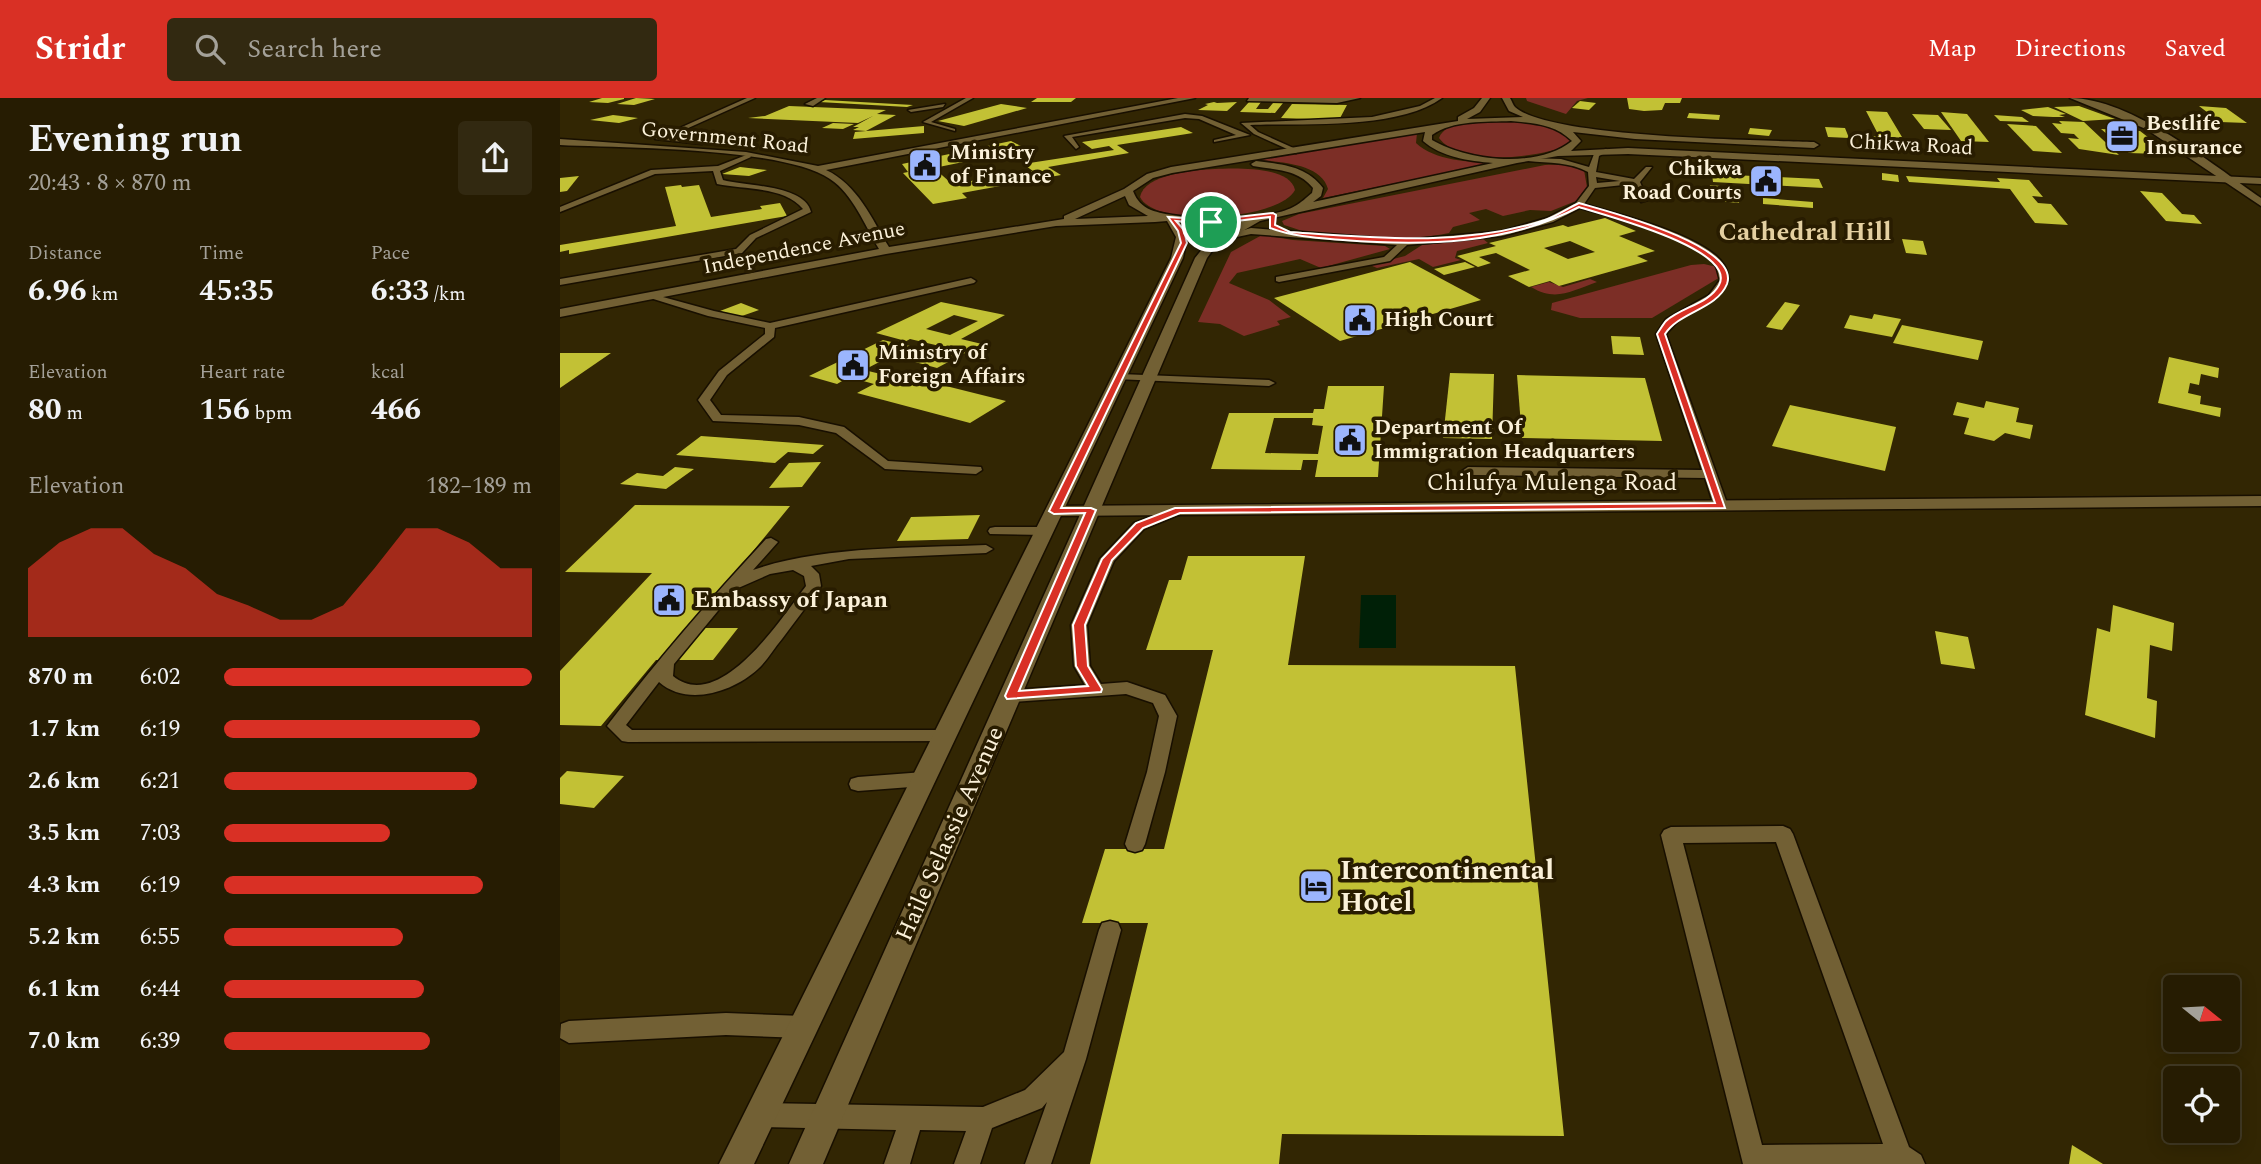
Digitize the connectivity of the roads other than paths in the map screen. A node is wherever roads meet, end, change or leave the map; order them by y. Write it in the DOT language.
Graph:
graph roads {
  1 [pos="752,98"];
  2 [pos="822,98"];
  3 [pos="970,98"];
  4 [pos="1191,98"];
  5 [pos="1300,98"];
  6 [pos="1357,98"];
  7 [pos="1438,98"];
  8 [pos="1486,98"];
  9 [pos="1506,98"];
  10 [pos="2074,98"];
  11 [pos="956,99"];
  12 [pos="1249,100"];
  13 [pos="1289,101"];
  14 [pos="931,103"];
  15 [pos="811,105"];
  16 [pos="911,110"];
  17 [pos="1259,121"];
  18 [pos="1452,123"];
  19 [pos="1544,123"];
  20 [pos="1436,128"];
  21 [pos="1561,128"];
  22 [pos="953,130"];
  23 [pos="1265,135"];
  24 [pos="1281,135"];
  25 [pos="1243,136"];
  26 [pos="1216,141"];
  27 [pos="560,142"];
  28 [pos="700,143"];
  29 [pos="1831,146"];
  30 [pos="1076,147"];
  31 [pos="1311,149"];
  32 [pos="1296,151"];
  33 [pos="1605,151"];
  34 [pos="884,154"];
  35 [pos="1559,154"];
  36 [pos="749,156"];
  37 [pos="765,157"];
  38 [pos="1523,159"];
  39 [pos="1218,164"];
  40 [pos="2180,164"];
  41 [pos="2208,165"];
  42 [pos="2235,167"];
  43 [pos="719,168"];
  44 [pos="820,168"];
  45 [pos="1649,169"];
  46 [pos="1592,172"];
  47 [pos="2227,179"];
  48 [pos="2261,181"];
  49 [pos="1636,182"];
  50 [pos="1593,186"];
  51 [pos="1128,191"];
  52 [pos="1644,200"];
  53 [pos="2261,203"];
  54 [pos="1579,205"];
  55 [pos="1298,208"];
  56 [pos="560,210"];
  57 [pos="1273,215"];
  58 [pos="1171,219"];
  59 [pos="1256,219"];
  60 [pos="1056,223"];
  61 [pos="1289,233"];
  62 [pos="1223,237"];
  63 [pos="1404,243"];
  64 [pos="886,251"];
  65 [pos="1279,279"];
  66 [pos="971,281"];
  67 [pos="560,282"];
  68 [pos="652,297"];
  69 [pos="560,313"];
  70 [pos="770,326"];
  71 [pos="1120,377"];
  72 [pos="1148,378"];
  73 [pos="1269,383"];
  74 [pos="976,470"];
  75 [pos="1468,471"];
  76 [pos="1710,474"];
  77 [pos="2261,501"];
  78 [pos="1721,506"];
  79 [pos="1091,510"];
  80 [pos="1178,510"];
  81 [pos="1050,521"];
  82 [pos="995,531"];
  83 [pos="771,542"];
  84 [pos="986,549"];
  85 [pos="849,555"];
  86 [pos="788,566"];
  87 [pos="814,578"];
  88 [pos="731,586"];
  89 [pos="666,663"];
  90 [pos="1096,689"];
  91 [pos="1011,696"];
  92 [pos="944,736"];
  93 [pos="924,779"];
  94 [pos="858,784"];
  95 [pos="1135,844"];
  96 [pos="1110,930"];
  97 [pos="803,1027"];
  98 [pos="569,1032"];
  99 [pos="1074,1059"];
  100 [pos="760,1115"];
  101 [pos="827,1115"];
  102 [pos="912,1118"];
  103 [pos="983,1119"];
  104 [pos="1906,1160"];
  105 [pos="736,1164"];
  106 [pos="806,1164"];
  107 [pos="897,1164"];
  108 [pos="967,1164"];
  109 [pos="1038,1164"];
  1 -- 28 [label="lane"];
  2 -- 15 [label="lane"];
  3 -- 22 [label="lane"];
  4 -- 34 [label="main road"];
  5 -- 13 [label="lane"];
  6 -- 13 [label="lane"];
  7 -- 17 [label="lane"];
  8 -- 18 [label="main road"];
  9 -- 19 [label="main road"];
  10 -- 41 [label="main road"];
  11 -- 14 [label="lane"];
  11 -- 16 [label="lane"];
  12 -- 13 [label="lane"];
  17 -- 23 [label="lane"];
  17 -- 24 [label="lane"];
  18 -- 19 [label="main road"];
  18 -- 20 [label="main road"];
  19 -- 21 [label="main road, Chikwa Road"];
  20 -- 31 [label="main road"];
  20 -- 38 [label="main road"];
  21 -- 29 [label="main road, Chikwa Road"];
  21 -- 35 [label="main road"];
  23 -- 24 [label="lane"];
  23 -- 25 [label="lane"];
  23 -- 32 [label="lane"];
  24 -- 31 [label="lane"];
  25 -- 26 [label="lane"];
  25 -- 30 [label="lane"];
  27 -- 36 [label="main road, Government Road"];
  31 -- 32 [label="main road"];
  32 -- 39 [label="main road"];
  33 -- 35 [label="main road, Chikwa Road"];
  33 -- 46 [label="lane"];
  33 -- 47 [label="main road, Chikwa Road"];
  34 -- 37 [label="main road"];
  34 -- 44 [label="main road"];
  35 -- 38 [label="main road, Chikwa Road"];
  36 -- 37 [label="main road, Government Road"];
  36 -- 43 [label="lane"];
  37 -- 44 [label="main road, Government Road"];
  38 -- 46 [label="lane"];
  38 -- 55 [label="main road"];
  39 -- 51 [label="main road, Independence Avenue"];
  39 -- 55 [label="main road"];
  40 -- 41 [label="main road"];
  41 -- 42 [label="main road"];
  41 -- 47 [label="main road"];
  43 -- 56 [label="lane"];
  43 -- 67 [label="lane"];
  44 -- 64 [label="main road, Government Road"];
  45 -- 49 [label="lane"];
  46 -- 49 [label="lane"];
  46 -- 50 [label="lane"];
  47 -- 48 [label="main road, Chikwa Road"];
  47 -- 53 [label="main road"];
  49 -- 50 [label="lane"];
  49 -- 52 [label="lane"];
  50 -- 54 [label="lane"];
  51 -- 58 [label="main road"];
  51 -- 60 [label="main road, Independence Avenue"];
  54 -- 63 [label="lane"];
  54 -- 76 [label="lane"];
  55 -- 57 [label="main road"];
  57 -- 59 [label="main road"];
  57 -- 61 [label="lane"];
  58 -- 59 [label="main road"];
  58 -- 60 [label="main road, Independence Avenue"];
  58 -- 71 [label="main road, Haile Selassie Avenue"];
  59 -- 62 [label="main road, Haile Selassie Avenue"];
  60 -- 64 [label="main road, Independence Avenue"];
  61 -- 62 [label="lane"];
  61 -- 63 [label="lane"];
  62 -- 72 [label="main road, Haile Selassie Avenue"];
  63 -- 65 [label="lane"];
  64 -- 68 [label="main road, Independence Avenue"];
  66 -- 70 [label="lane"];
  68 -- 69 [label="main road, Independence Avenue"];
  68 -- 70 [label="lane"];
  70 -- 74 [label="lane"];
  71 -- 72 [label="lane"];
  71 -- 81 [label="main road, Haile Selassie Avenue"];
  72 -- 73 [label="lane"];
  72 -- 79 [label="main road, Haile Selassie Avenue"];
  75 -- 76 [label="lane"];
  76 -- 78 [label="lane"];
  77 -- 78 [label="main road, Chilufya Mulenga Road"];
  78 -- 80 [label="main road, Chilufya Mulenga Road"];
  79 -- 80 [label="main road, Chilufya Mulenga Road"];
  79 -- 81 [label="main road, Chilufya Mulenga Road"];
  79 -- 91 [label="main road, Haile Selassie Avenue"];
  80 -- 90 [label="lane"];
  81 -- 82 [label="lane"];
  81 -- 92 [label="main road, Haile Selassie Avenue"];
  83 -- 88 [label="lane"];
  84 -- 85 [label="lane"];
  85 -- 86 [label="lane"];
  85 -- 87 [label="lane"];
  86 -- 87 [label="lane"];
  86 -- 88 [label="lane"];
  87 -- 89 [label="lane"];
  88 -- 89 [label="lane"];
  89 -- 92 [label="lane"];
  90 -- 91 [label="lane"];
  90 -- 95 [label="lane"];
  91 -- 101 [label="main road, Haile Selassie Avenue"];
  92 -- 93 [label="main road, Haile Selassie Avenue"];
  93 -- 94 [label="lane"];
  93 -- 97 [label="main road, Haile Selassie Avenue"];
  96 -- 99 [label="lane"];
  97 -- 98 [label="lane"];
  97 -- 100 [label="main road, Haile Selassie Avenue"];
  99 -- 103 [label="lane"];
  99 -- 109 [label="lane"];
  100 -- 101 [label="lane"];
  100 -- 105 [label="main road, Haile Selassie Avenue"];
  101 -- 102 [label="lane"];
  101 -- 106 [label="main road, Haile Selassie Avenue"];
  102 -- 103 [label="lane"];
  102 -- 107 [label="lane"];
  103 -- 108 [label="lane"];
  104 -- 104 [label="lane"];
}
